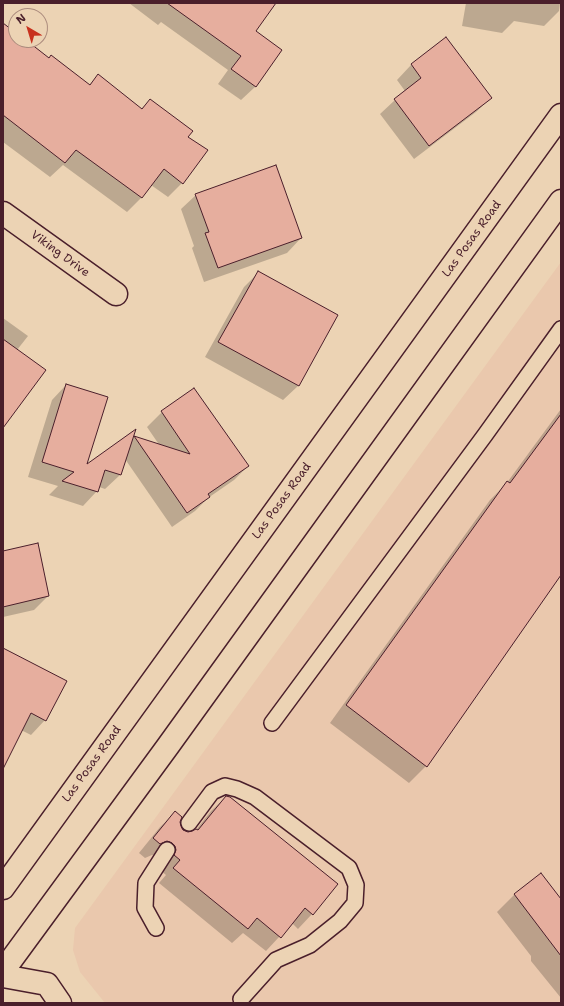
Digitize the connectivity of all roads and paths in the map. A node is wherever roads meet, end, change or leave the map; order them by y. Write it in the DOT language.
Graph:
graph roads {
  1 [pos="561,115"];
  2 [pos="561,201"];
  3 [pos="3,213"];
  4 [pos="116,294"];
  5 [pos="561,329"];
  6 [pos="272,723"];
  7 [pos="188,823"];
  8 [pos="167,850"];
  9 [pos="3,888"];
  10 [pos="156,928"];
  11 [pos="3,971"];
  12 [pos="3,976"];
  13 [pos="242,999"];
  14 [pos="60,1003"];
  1 -- 9 [label="main road, Las Posas Road"];
  2 -- 11 [label="main road"];
  3 -- 4 [label="main road, Viking Drive"];
  5 -- 6 [label="lane"];
  7 -- 13 [label="lane"];
  8 -- 10 [label="lane"];
  12 -- 14 [label="main road"];
}
